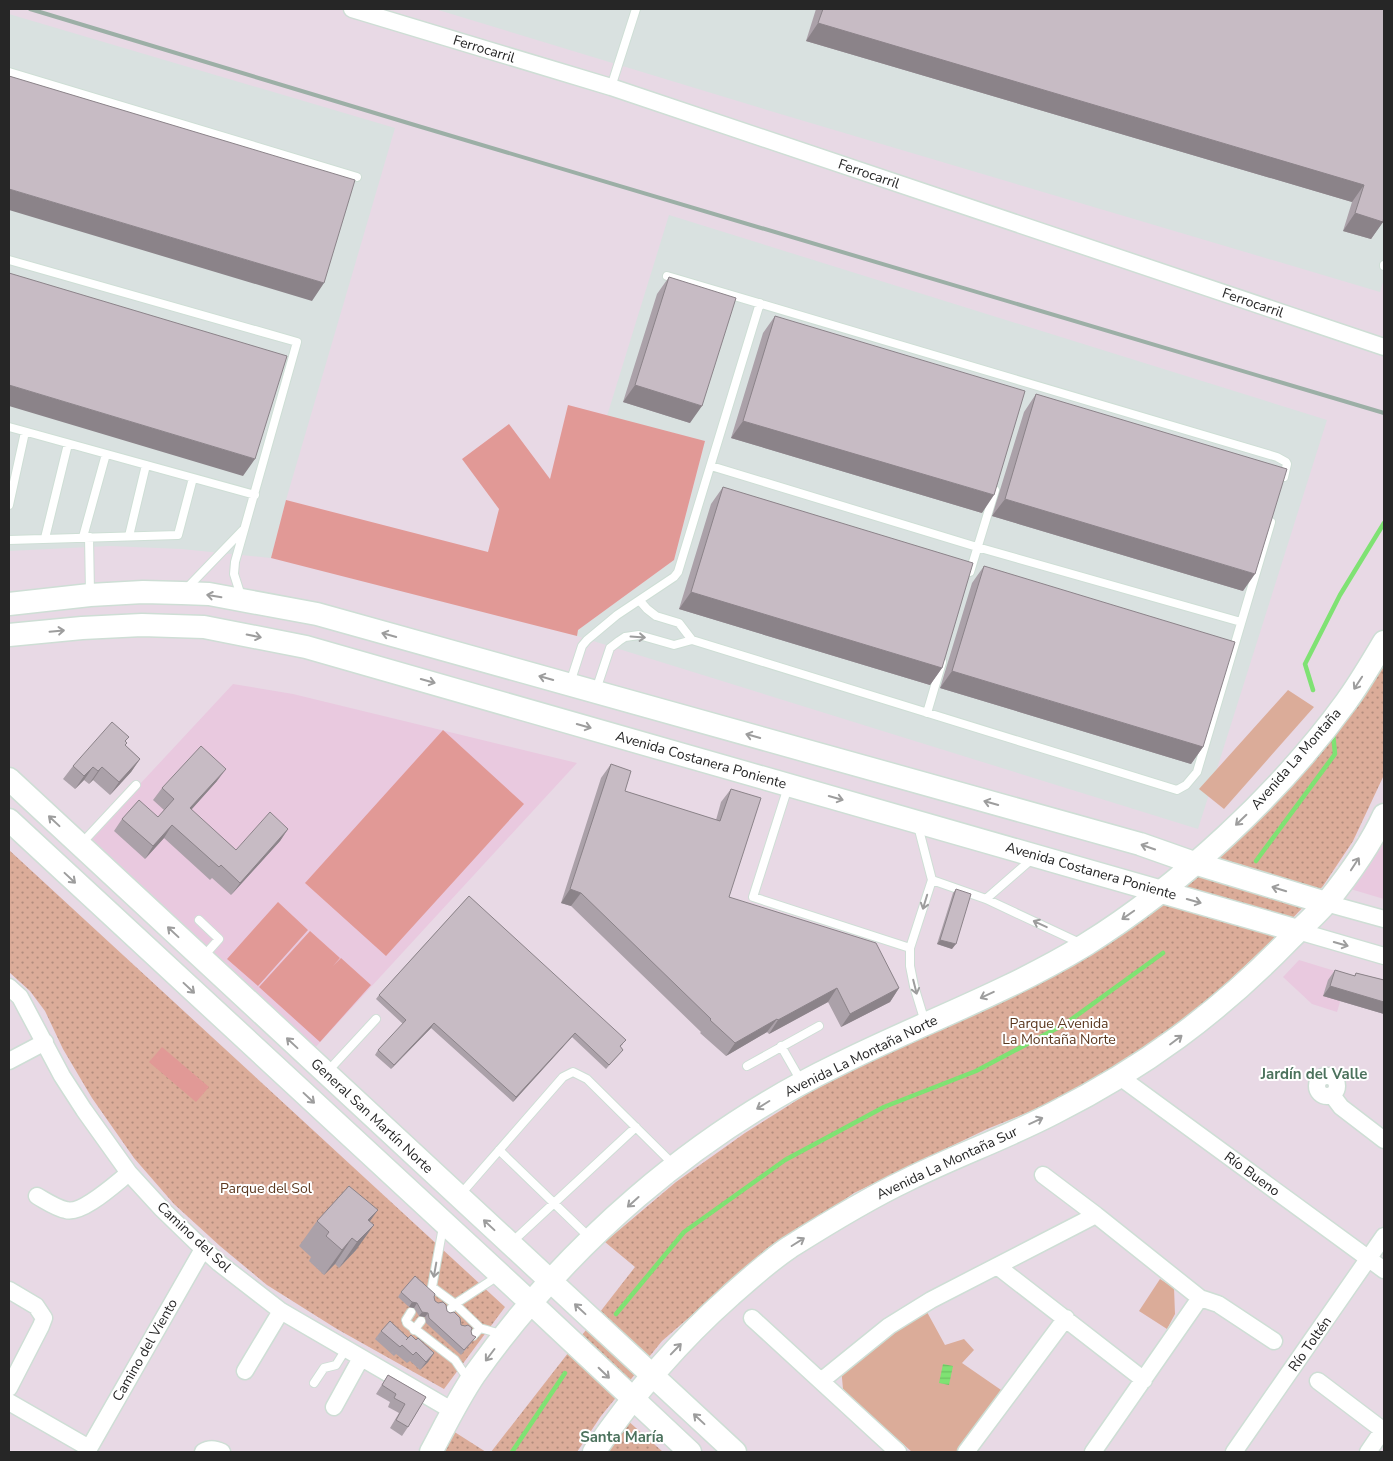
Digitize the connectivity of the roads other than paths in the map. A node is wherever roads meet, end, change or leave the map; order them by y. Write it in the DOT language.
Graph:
graph roads {
  1 [pos="352,9"];
  2 [pos="636,9"];
  3 [pos="9,72"];
  4 [pos="611,87"];
  5 [pos="357,177"];
  6 [pos="9,260"];
  7 [pos="667,276"];
  8 [pos="760,303"];
  9 [pos="1384,347"];
  10 [pos="1027,382"];
  11 [pos="1024,392"];
  12 [pos="9,428"];
  13 [pos="25,432"];
  14 [pos="68,444"];
  15 [pos="106,454"];
  16 [pos="146,465"];
  17 [pos="711,466"];
  18 [pos="192,478"];
  19 [pos="996,483"];
  20 [pos="1282,485"];
  21 [pos="255,495"];
  22 [pos="9,505"];
  23 [pos="1273,513"];
  24 [pos="244,528"];
  25 [pos="129,536"];
  26 [pos="86,537"];
  27 [pos="45,538"];
  28 [pos="9,540"];
  29 [pos="977,547"];
  30 [pos="966,584"];
  31 [pos="182,594"];
  32 [pos="90,595"];
  33 [pos="242,600"];
  34 [pos="640,601"];
  35 [pos="9,604"];
  36 [pos="1241,622"];
  37 [pos="9,635"];
  38 [pos="692,640"];
  39 [pos="1384,642"];
  40 [pos="944,657"];
  41 [pos="569,685"];
  42 [pos="595,692"];
  43 [pos="927,713"];
  44 [pos="9,779"];
  45 [pos="136,785"];
  46 [pos="789,785"];
  47 [pos="1384,816"];
  48 [pos="9,820"];
  49 [pos="917,822"];
  50 [pos="80,845"];
  51 [pos="1036,856"];
  52 [pos="1194,863"];
  53 [pos="932,880"];
  54 [pos="1161,891"];
  55 [pos="986,899"];
  56 [pos="1326,903"];
  57 [pos="1384,919"];
  58 [pos="198,920"];
  59 [pos="1298,931"];
  60 [pos="1084,945"];
  61 [pos="910,948"];
  62 [pos="1384,956"];
  63 [pos="202,958"];
  64 [pos="9,987"];
  65 [pos="376,1019"];
  66 [pos="926,1024"];
  67 [pos="819,1026"];
  68 [pos="45,1042"];
  69 [pos="781,1046"];
  70 [pos="9,1061"];
  71 [pos="747,1066"];
  72 [pos="326,1074"];
  73 [pos="1120,1077"];
  74 [pos="802,1083"];
  75 [pos="1332,1095"];
  76 [pos="636,1127"];
  77 [pos="1384,1140"];
  78 [pos="499,1150"];
  79 [pos="675,1166"];
  80 [pos="129,1173"];
  81 [pos="1043,1175"];
  82 [pos="37,1196"];
  83 [pos="458,1197"];
  84 [pos="554,1203"];
  85 [pos="1096,1215"];
  86 [pos="444,1222"];
  87 [pos="1384,1236"];
  88 [pos="592,1240"];
  89 [pos="510,1244"];
  90 [pos="203,1248"];
  91 [pos="1368,1259"];
  92 [pos="997,1266"];
  93 [pos="1384,1270"];
  94 [pos="500,1274"];
  95 [pos="550,1281"];
  96 [pos="9,1290"];
  97 [pos="443,1294"];
  98 [pos="1200,1298"];
  99 [pos="436,1302"];
  100 [pos="531,1303"];
  101 [pos="456,1304"];
  102 [pos="281,1311"];
  103 [pos="411,1312"];
  104 [pos="448,1312"];
  105 [pos="469,1316"];
  106 [pos="752,1318"];
  107 [pos="1066,1318"];
  108 [pos="421,1321"];
  109 [pos="462,1325"];
  110 [pos="480,1328"];
  111 [pos="414,1330"];
  112 [pos="433,1331"];
  113 [pos="505,1335"];
  114 [pos="474,1336"];
  115 [pos="426,1338"];
  116 [pos="1274,1341"];
  117 [pos="346,1349"];
  118 [pos="361,1358"];
  119 [pos="245,1371"];
  120 [pos="652,1376"];
  121 [pos="1144,1380"];
  122 [pos="821,1381"];
  123 [pos="1318,1381"];
  124 [pos="470,1382"];
  125 [pos="314,1383"];
  126 [pos="9,1388"];
  127 [pos="632,1399"];
  128 [pos="9,1402"];
  129 [pos="334,1407"];
  130 [pos="453,1411"];
  131 [pos="1384,1430"];
  132 [pos="88,1450"];
  133 [pos="203,1452"];
  134 [pos="222,1452"];
  135 [pos="431,1452"];
  136 [pos="594,1452"];
  137 [pos="690,1452"];
  138 [pos="735,1452"];
  139 [pos="898,1452"];
  140 [pos="966,1452"];
  141 [pos="1093,1452"];
  142 [pos="1234,1452"];
  143 [pos="1368,1452"];
  1 -- 4 [label="street, Ferrocarril"];
  2 -- 4 [label="lane"];
  3 -- 5 [label="lane"];
  4 -- 9 [label="street, Ferrocarril"];
  6 -- 21 [label="lane"];
  7 -- 8 [label="lane"];
  8 -- 10 [label="lane"];
  8 -- 17 [label="lane"];
  10 -- 11 [label="lane"];
  10 -- 20 [label="lane"];
  12 -- 13 [label="lane"];
  13 -- 14 [label="lane"];
  13 -- 22 [label="lane"];
  14 -- 15 [label="lane"];
  14 -- 27 [label="lane"];
  15 -- 16 [label="lane"];
  15 -- 26 [label="lane"];
  16 -- 18 [label="lane"];
  16 -- 25 [label="lane"];
  17 -- 29 [label="lane"];
  17 -- 34 [label="lane"];
  18 -- 21 [label="lane"];
  18 -- 25 [label="lane"];
  19 -- 29 [label="lane"];
  21 -- 24 [label="lane"];
  23 -- 36 [label="lane"];
  24 -- 31 [label="lane"];
  24 -- 33 [label="lane"];
  25 -- 26 [label="lane"];
  26 -- 27 [label="lane"];
  26 -- 32 [label="lane"];
  27 -- 28 [label="lane"];
  29 -- 30 [label="lane"];
  29 -- 36 [label="lane"];
  31 -- 32 [label="street"];
  33 -- 31 [label="street, one-way"];
  32 -- 35 [label="street"];
  41 -- 33 [label="street, one-way"];
  34 -- 38 [label="lane"];
  34 -- 41 [label="lane"];
  36 -- 43 [label="lane"];
  37 -- 46 [label="street, Avenida Costanera Poniente, one-way"];
  42 -- 38 [label="lane, one-way"];
  38 -- 43 [label="lane"];
  39 -- 52 [label="street, Avenida La Montaña, one-way"];
  40 -- 43 [label="lane"];
  41 -- 42 [label="street"];
  52 -- 42 [label="street, one-way"];
  50 -- 44 [label="street, General San Martín Norte, one-way"];
  45 -- 50 [label="lane"];
  46 -- 49 [label="street, Avenida Costanera Poniente, one-way"];
  46 -- 61 [label="lane"];
  56 -- 47 [label="street, one-way"];
  48 -- 86 [label="street, General San Martín Norte, one-way"];
  49 -- 51 [label="street, Avenida Costanera Poniente"];
  49 -- 53 [label="lane"];
  63 -- 50 [label="street, General San Martín Norte, one-way"];
  51 -- 54 [label="street, Avenida Costanera Poniente"];
  51 -- 55 [label="lane"];
  52 -- 54 [label="street, Avenida La Montaña Norte"];
  56 -- 52 [label="street, one-way"];
  53 -- 55 [label="lane"];
  53 -- 61 [label="lane, one-way"];
  54 -- 59 [label="street, Avenida Costanera Poniente, one-way"];
  54 -- 60 [label="street, Avenida La Montaña Norte, one-way"];
  60 -- 55 [label="lane, one-way"];
  56 -- 57 [label="street"];
  56 -- 59 [label="street, Avenida La Montaña Sur"];
  58 -- 63 [label="lane"];
  59 -- 62 [label="street, Avenida Costanera Poniente, one-way"];
  73 -- 59 [label="street, Avenida La Montaña Sur, one-way"];
  60 -- 66 [label="street, Avenida La Montaña Norte, one-way"];
  61 -- 66 [label="lane, one-way"];
  72 -- 63 [label="street, General San Martín Norte, one-way"];
  64 -- 68 [label="street, Camino del Sol"];
  65 -- 72 [label="lane"];
  66 -- 74 [label="street, Avenida La Montaña Norte"];
  67 -- 69 [label="lane"];
  68 -- 70 [label="street"];
  68 -- 80 [label="street, Camino del Sol"];
  69 -- 71 [label="lane"];
  69 -- 74 [label="lane"];
  72 -- 83 [label="street, General San Martín Norte"];
  73 -- 91 [label="street, Río Bueno"];
  120 -- 73 [label="street, Avenida La Montaña Sur, one-way"];
  74 -- 79 [label="street, Avenida La Montaña Norte, one-way"];
  75 -- 77 [label="street"];
  76 -- 78 [label="lane"];
  76 -- 79 [label="lane"];
  76 -- 84 [label="lane"];
  78 -- 83 [label="lane"];
  78 -- 84 [label="lane"];
  79 -- 88 [label="street, Avenida La Montaña Norte, one-way"];
  80 -- 82 [label="street"];
  80 -- 90 [label="street, Camino del Sol"];
  81 -- 85 [label="street"];
  89 -- 83 [label="street, General San Martín Norte, one-way"];
  84 -- 88 [label="lane"];
  84 -- 89 [label="lane"];
  85 -- 92 [label="street"];
  85 -- 98 [label="street"];
  86 -- 94 [label="street, General San Martín Norte"];
  86 -- 97 [label="lane, one-way"];
  87 -- 91 [label="street, Río Toltén"];
  88 -- 95 [label="street, Avenida La Montaña Norte"];
  89 -- 95 [label="street, General San Martín Norte"];
  90 -- 102 [label="street, Camino del Sol"];
  90 -- 132 [label="street, Camino del Viento"];
  91 -- 93 [label="street, Río Bueno"];
  91 -- 142 [label="street, Río Toltén"];
  92 -- 107 [label="street"];
  92 -- 122 [label="street"];
  94 -- 100 [label="street, General San Martín Norte"];
  94 -- 101 [label="lane"];
  95 -- 100 [label="street, Avenida La Montaña Norte"];
  120 -- 95 [label="street, General San Martín Norte, one-way"];
  96 -- 126 [label="street"];
  97 -- 99 [label="lane"];
  97 -- 101 [label="lane"];
  98 -- 116 [label="street"];
  98 -- 121 [label="street"];
  100 -- 113 [label="street, Avenida La Montaña Norte"];
  100 -- 127 [label="street, General San Martín Norte, one-way"];
  101 -- 104 [label="lane"];
  101 -- 105 [label="lane"];
  102 -- 117 [label="street, Camino del Sol"];
  102 -- 119 [label="street"];
  103 -- 111 [label="lane"];
  105 -- 109 [label="lane"];
  105 -- 110 [label="lane"];
  106 -- 122 [label="street"];
  107 -- 121 [label="street"];
  107 -- 140 [label="street"];
  108 -- 111 [label="lane"];
  110 -- 113 [label="lane"];
  110 -- 114 [label="lane"];
  111 -- 115 [label="lane"];
  112 -- 115 [label="lane"];
  113 -- 124 [label="street, Avenida La Montaña Norte, one-way"];
  115 -- 124 [label="lane"];
  117 -- 118 [label="street, Camino del Sol"];
  117 -- 125 [label="lane"];
  118 -- 129 [label="street"];
  118 -- 130 [label="street, Camino del Sol"];
  120 -- 127 [label="street, Avenida La Montaña Sur"];
  138 -- 120 [label="street, General San Martín Norte, one-way"];
  121 -- 141 [label="street"];
  122 -- 139 [label="street"];
  123 -- 131 [label="street"];
  124 -- 130 [label="street, Avenida La Montaña Norte"];
  127 -- 136 [label="street, Avenida La Montaña Sur"];
  127 -- 137 [label="street, General San Martín Norte"];
  128 -- 132 [label="street"];
  130 -- 135 [label="street, Avenida La Montaña Norte"];
  131 -- 143 [label="street"];
  133 -- 134 [label="street"];
}
